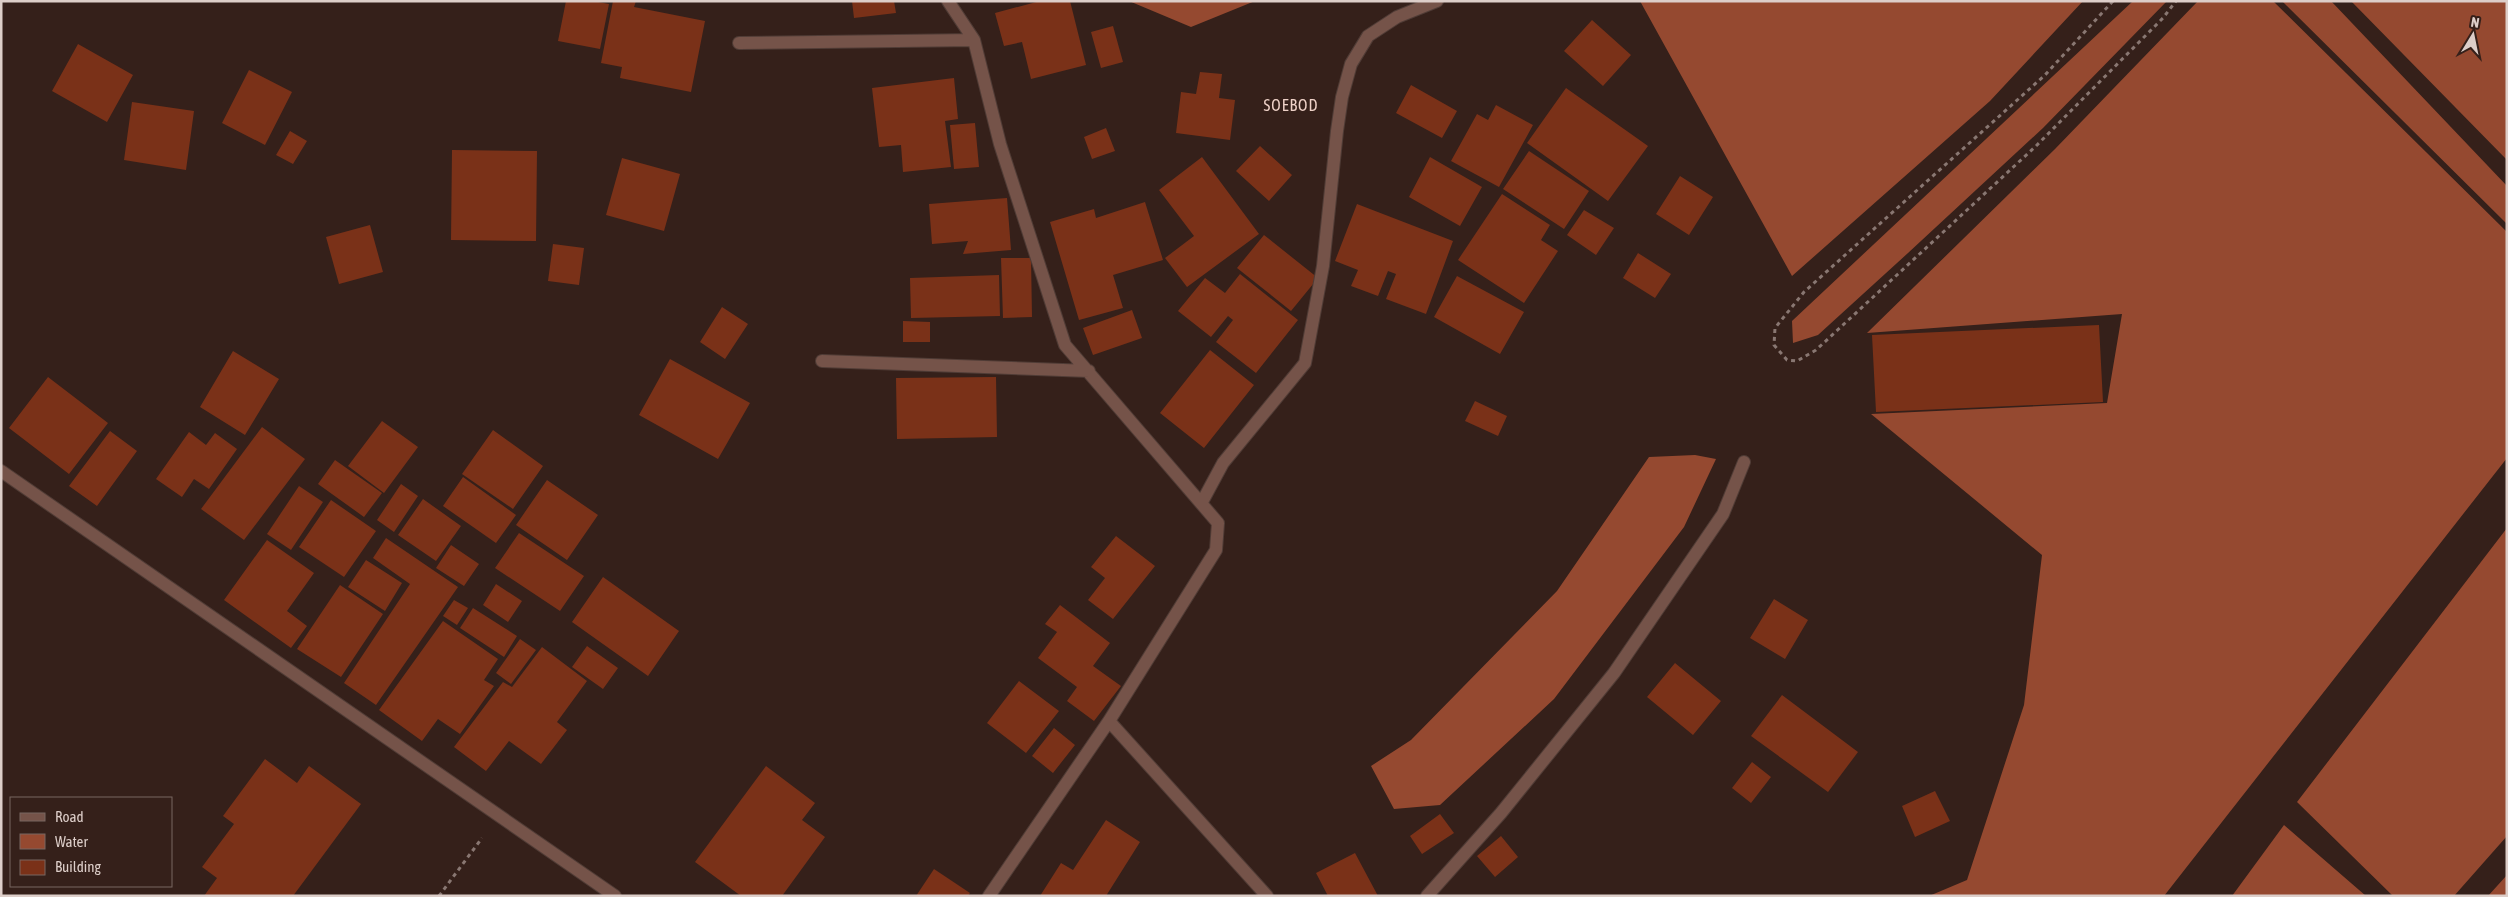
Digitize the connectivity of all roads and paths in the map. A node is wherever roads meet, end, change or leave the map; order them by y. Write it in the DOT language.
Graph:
graph roads {
  1 [pos="948,1"];
  2 [pos="1437,1"];
  3 [pos="2112,1"];
  4 [pos="2176,1"];
  5 [pos="974,40"];
  6 [pos="739,43"];
  7 [pos="822,361"];
  8 [pos="1089,371"];
  9 [pos="1744,462"];
  10 [pos="1,471"];
  11 [pos="1202,502"];
  12 [pos="1109,721"];
  13 [pos="487,832"];
  14 [pos="439,896"];
  15 [pos="615,896"];
  16 [pos="989,896"];
  17 [pos="1267,896"];
  18 [pos="1427,896"];
  1 -- 5 [label="street"];
  2 -- 11 [label="street"];
  3 -- 4 [label="path"];
  5 -- 6 [label="street"];
  5 -- 8 [label="street"];
  7 -- 8 [label="street"];
  8 -- 11 [label="street"];
  9 -- 18 [label="street"];
  10 -- 15 [label="street"];
  11 -- 12 [label="street"];
  12 -- 16 [label="street"];
  12 -- 17 [label="street"];
  13 -- 14 [label="path"];
}
